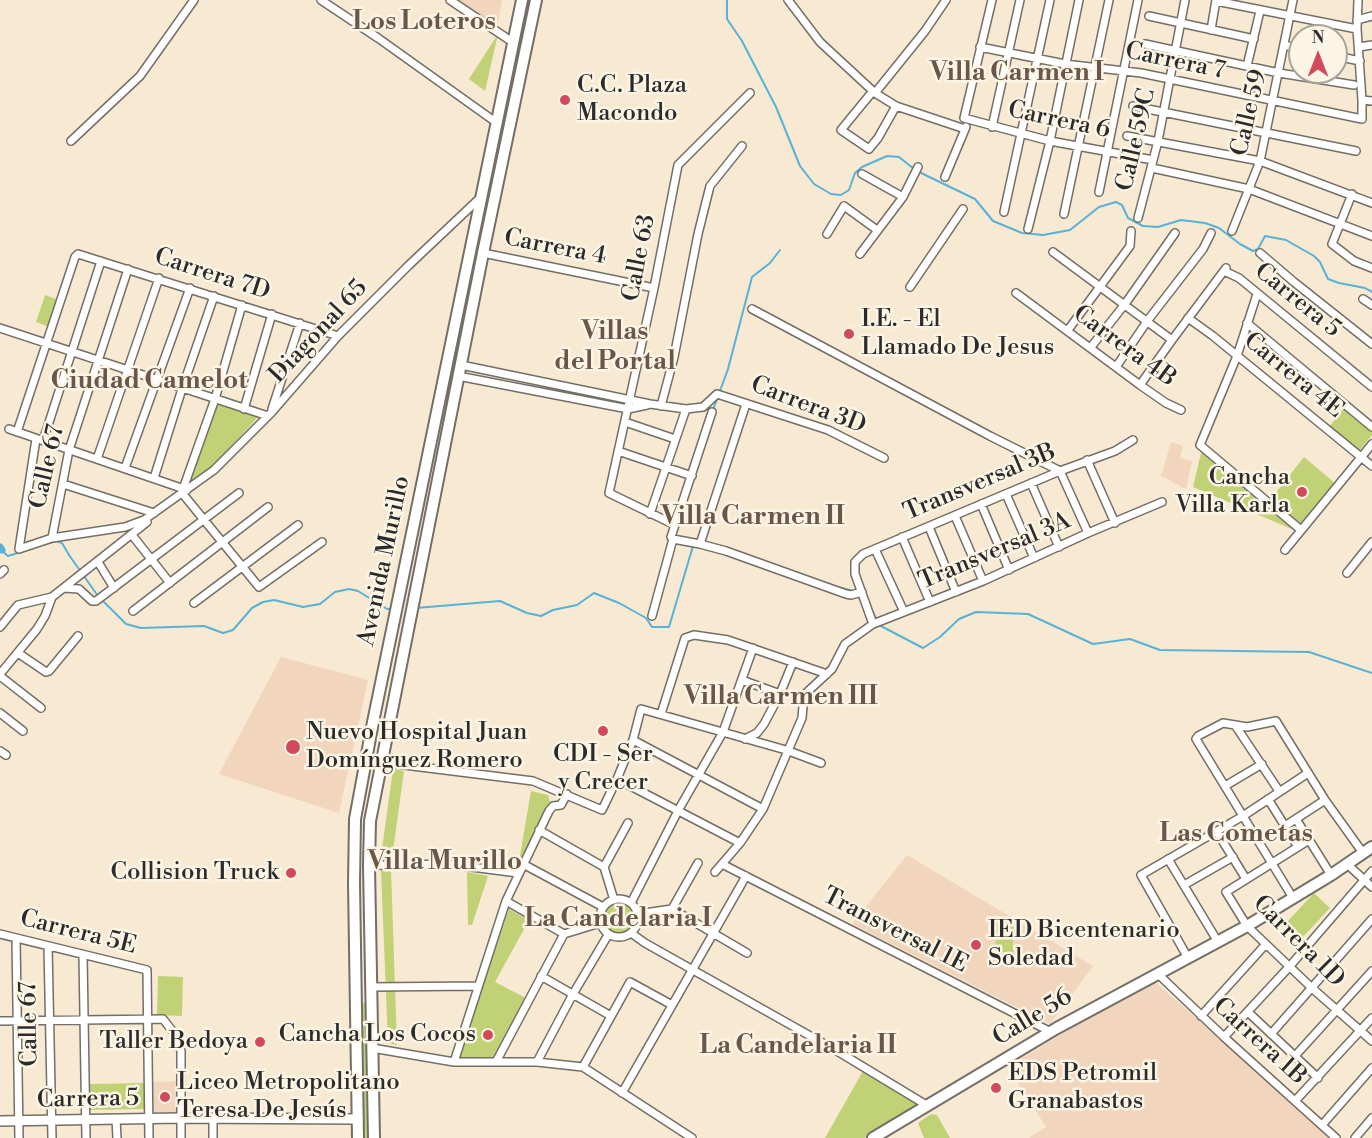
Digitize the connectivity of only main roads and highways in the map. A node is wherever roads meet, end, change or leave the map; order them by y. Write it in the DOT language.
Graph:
graph roads {
  1 [pos="522,0"];
  2 [pos="536,0"];
  3 [pos="1367,850"];
  4 [pos="356,999"];
  5 [pos="371,999"];
  6 [pos="358,1138"];
  7 [pos="374,1138"];
  8 [pos="873,1138"];
  1 -- 4 [label="main road, Avenida Murillo"];
  2 -- 5 [label="main road, Avenida Murillo"];
  3 -- 8 [label="main road, Calle 56"];
  4 -- 5 [label="main road"];
  4 -- 6 [label="main road, Avenida Murillo"];
  5 -- 7 [label="main road, Avenida Murillo"];
}
